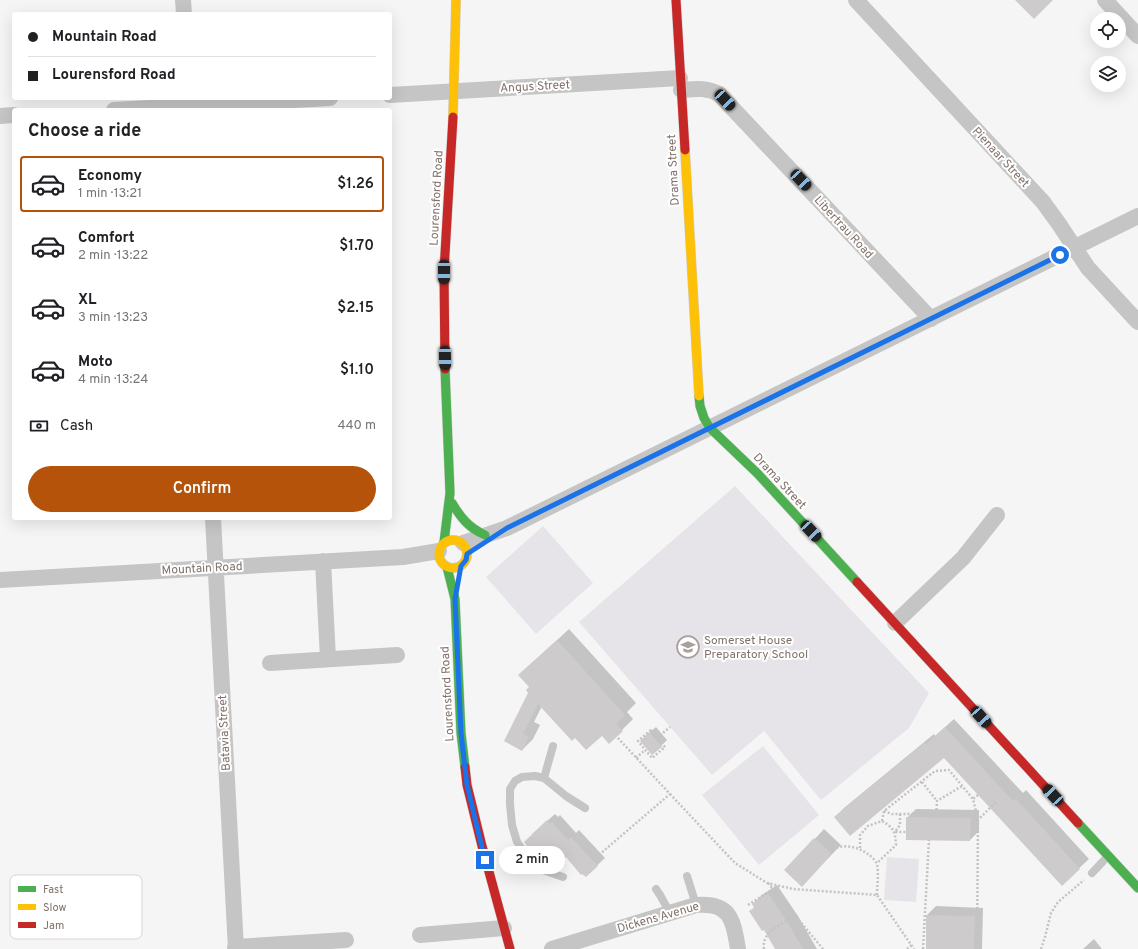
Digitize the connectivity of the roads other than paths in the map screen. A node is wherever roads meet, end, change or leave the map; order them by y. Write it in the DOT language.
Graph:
graph roads {
  1 [pos="183,0"];
  2 [pos="456,0"];
  3 [pos="676,0"];
  4 [pos="856,0"];
  5 [pos="1105,0"];
  6 [pos="184,12"];
  7 [pos="1138,36"];
  8 [pos="680,84"];
  9 [pos="454,91"];
  10 [pos="392,94"];
  11 [pos="290,100"];
  12 [pos="189,105"];
  13 [pos="144,108"];
  14 [pos="12,115"];
  15 [pos="0,116"];
  16 [pos="1138,216"];
  17 [pos="1074,248"];
  18 [pos="931,319"];
  19 [pos="1138,322"];
  20 [pos="710,428"];
  21 [pos="450,493"];
  22 [pos="452,503"];
  23 [pos="997,515"];
  24 [pos="212,520"];
  25 [pos="507,528"];
  26 [pos="485,535"];
  27 [pos="460,552"];
  28 [pos="443,556"];
  29 [pos="323,561"];
  30 [pos="215,568"];
  31 [pos="0,580"];
  32 [pos="455,599"];
  33 [pos="895,623"];
  34 [pos="397,655"];
  35 [pos="328,659"];
  36 [pos="270,663"];
  37 [pos="554,746"];
  38 [pos="544,778"];
  39 [pos="585,808"];
  40 [pos="1108,856"];
  41 [pos="687,876"];
  42 [pos="1089,876"];
  43 [pos="563,877"];
  44 [pos="1138,888"];
  45 [pos="656,889"];
  46 [pos="696,904"];
  47 [pos="670,913"];
  48 [pos="504,928"];
  49 [pos="420,936"];
  50 [pos="346,940"];
  51 [pos="235,948"];
  52 [pos="510,949"];
  53 [pos="552,949"];
  54 [pos="738,949"];
  1 -- 6 [label="street"];
  2 -- 9 [label="street, Lourensford Road"];
  3 -- 8 [label="street, Drama Street"];
  4 -- 17 [label="street, Pienaar Street"];
  5 -- 7 [label="street"];
  8 -- 9 [label="street, Angus Street"];
  8 -- 18 [label="street, Libertrau Road"];
  8 -- 20 [label="street, Drama Street"];
  9 -- 10 [label="street, Angus Street"];
  9 -- 21 [label="street, Lourensford Road"];
  11 -- 12 [label="street"];
  12 -- 13 [label="street"];
  14 -- 15 [label="street"];
  16 -- 17 [label="street"];
  17 -- 18 [label="street"];
  17 -- 19 [label="street, Pienaar Street"];
  18 -- 20 [label="street"];
  20 -- 25 [label="street"];
  20 -- 33 [label="street, Drama Street"];
  21 -- 22 [label="street, Lourensford Road"];
  21 -- 28 [label="street, Lourensford Road"];
  22 -- 26 [label="street"];
  22 -- 27 [label="street, Lourensford Road"];
  23 -- 33 [label="street"];
  24 -- 30 [label="street, Batavia Street"];
  25 -- 26 [label="street"];
  25 -- 27 [label="street"];
  26 -- 27 [label="street"];
  27 -- 28 [label="street"];
  27 -- 28 [label="street"];
  27 -- 32 [label="street, Lourensford Road"];
  28 -- 29 [label="street, Mountain Road"];
  28 -- 32 [label="street, Lourensford Road"];
  29 -- 30 [label="street, Mountain Road"];
  29 -- 35 [label="street"];
  30 -- 31 [label="street, Mountain Road"];
  30 -- 51 [label="street, Batavia Street"];
  32 -- 48 [label="street, Lourensford Road"];
  33 -- 40 [label="street, Drama Street"];
  34 -- 35 [label="street"];
  35 -- 36 [label="street"];
  37 -- 38 [label="lane"];
  38 -- 39 [label="lane"];
  38 -- 43 [label="lane"];
  40 -- 42 [label="lane"];
  40 -- 44 [label="street, Drama Street"];
  41 -- 46 [label="lane"];
  45 -- 47 [label="lane"];
  46 -- 47 [label="street, Dickens Avenue"];
  46 -- 54 [label="street, Dickens Avenue"];
  47 -- 53 [label="street, Dickens Avenue"];
  48 -- 49 [label="street"];
  48 -- 52 [label="street, Lourensford Road"];
  50 -- 51 [label="street"];
}
